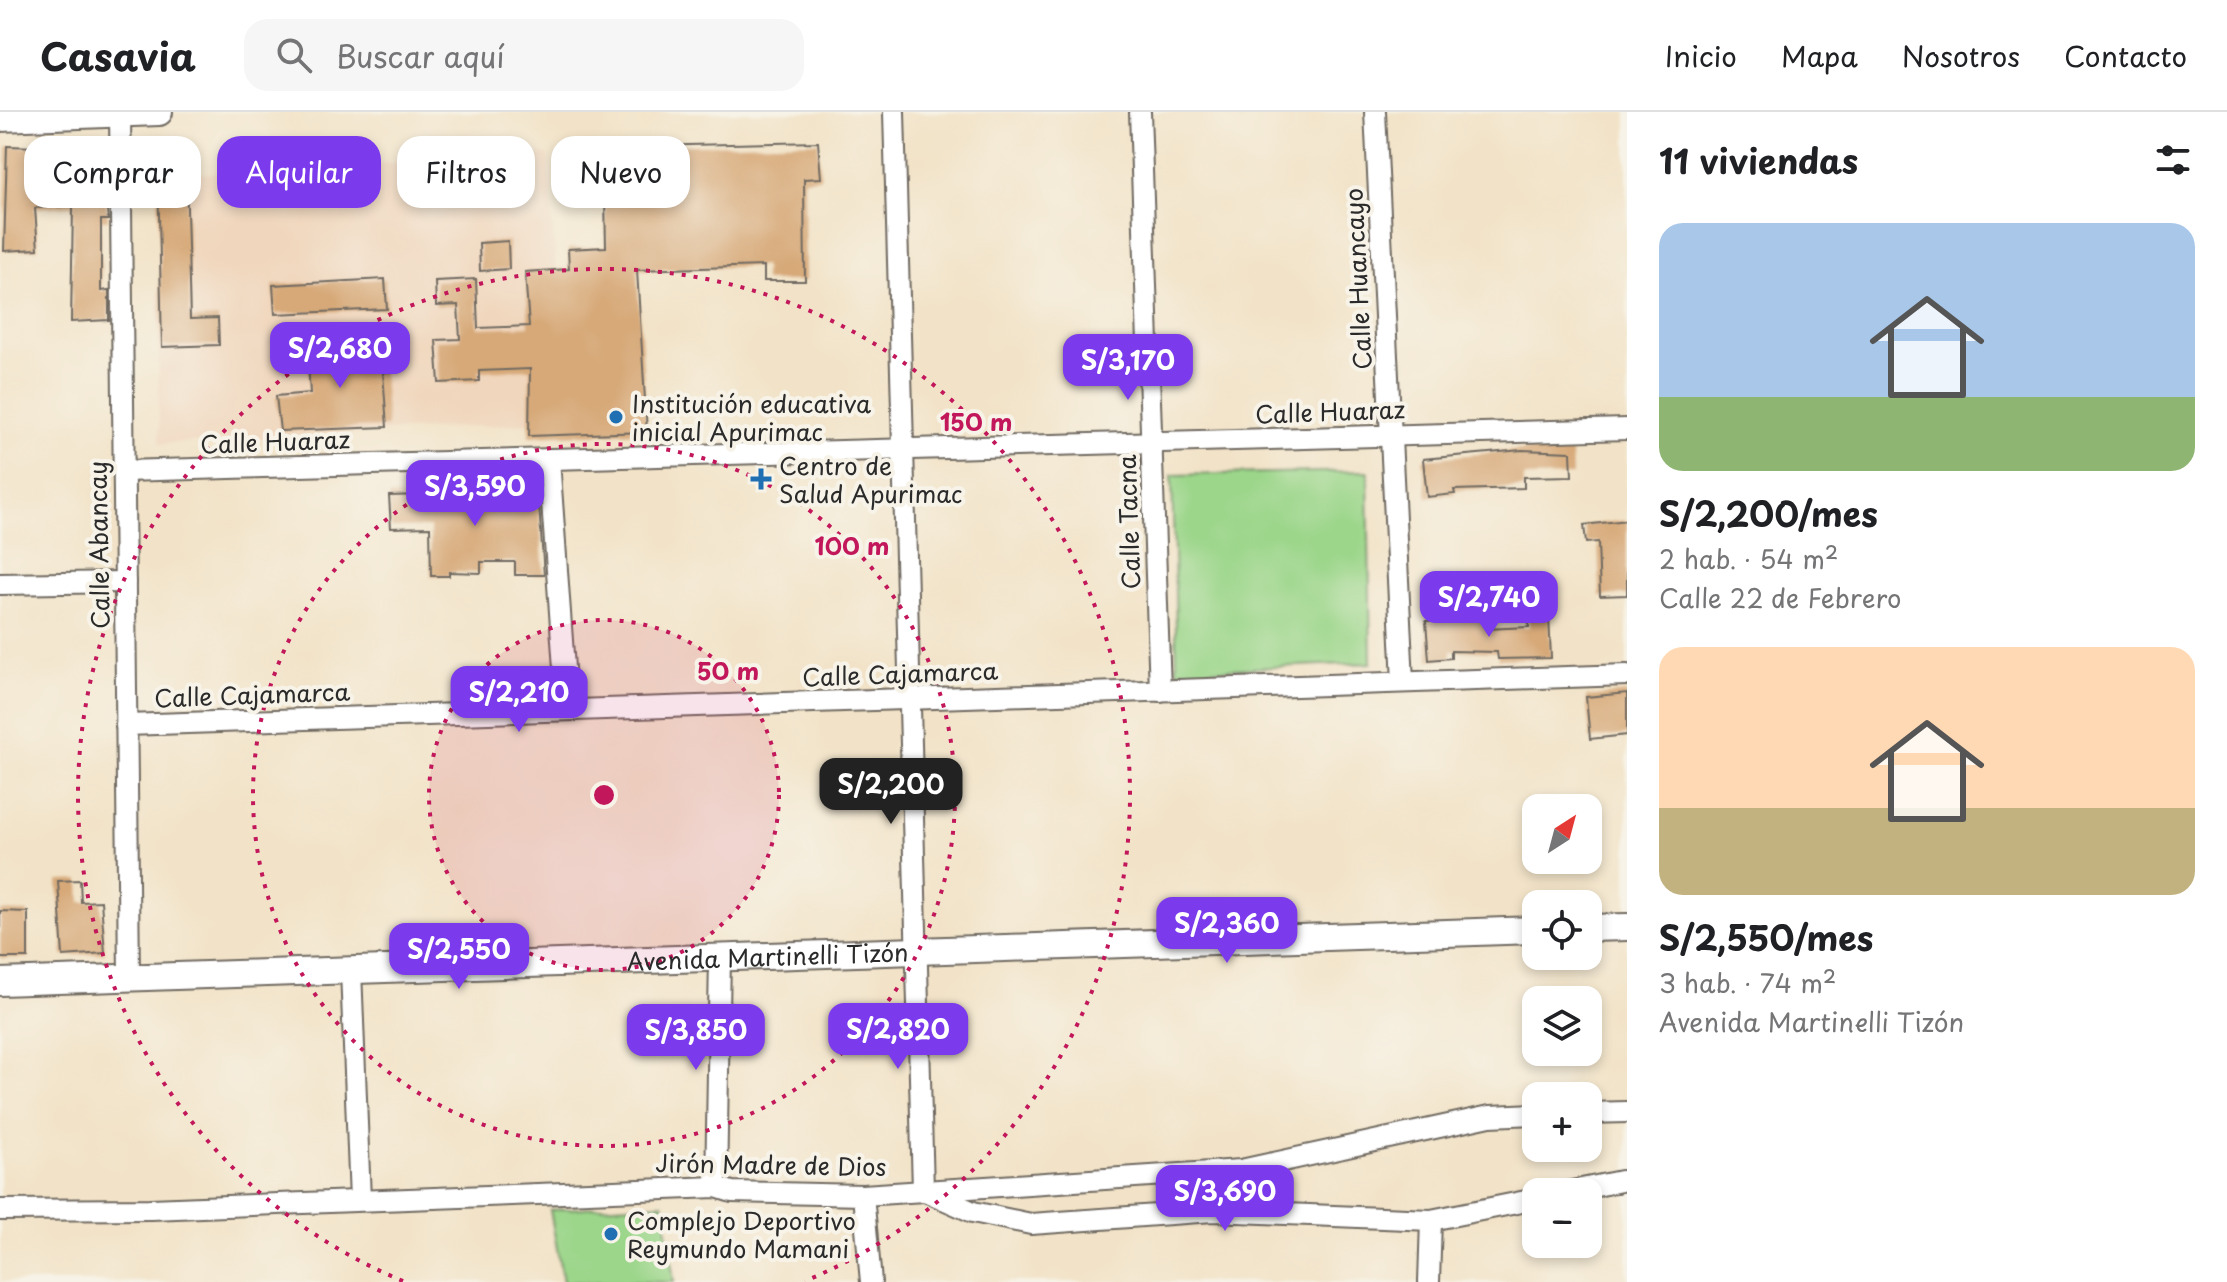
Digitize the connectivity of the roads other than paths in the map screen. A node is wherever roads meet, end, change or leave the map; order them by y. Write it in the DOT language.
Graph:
graph roads {
  1 [pos="159,112"];
  2 [pos="894,112"];
  3 [pos="1140,112"];
  4 [pos="1375,112"];
  5 [pos="120,113"];
  6 [pos="0,118"];
  7 [pos="1627,429"];
  8 [pos="1391,436"];
  9 [pos="1151,442"];
  10 [pos="903,449"];
  11 [pos="549,459"];
  12 [pos="123,471"];
  13 [pos="125,582"];
  14 [pos="0,584"];
  15 [pos="1627,675"];
  16 [pos="1403,682"];
  17 [pos="1160,691"];
  18 [pos="910,699"];
  19 [pos="567,710"];
  20 [pos="126,725"];
  21 [pos="1627,927"];
  22 [pos="1602,928"];
  23 [pos="1522,930"];
  24 [pos="916,951"];
  25 [pos="720,957"];
  26 [pos="351,970"];
  27 [pos="129,977"];
  28 [pos="0,982"];
  29 [pos="1627,1112"];
  30 [pos="1602,1113"];
  31 [pos="1522,1115"];
  32 [pos="1621,1181"];
  33 [pos="1602,1185"];
  34 [pos="716,1187"];
  35 [pos="923,1190"];
  36 [pos="863,1195"];
  37 [pos="360,1200"];
  38 [pos="1522,1202"];
  39 [pos="0,1210"];
  40 [pos="1431,1220"];
  41 [pos="871,1282"];
  42 [pos="1429,1282"];
  1 -- 5 [label="street"];
  2 -- 10 [label="street"];
  3 -- 9 [label="street, Calle Tacna"];
  4 -- 8 [label="street, Calle Huancayo"];
  5 -- 6 [label="street"];
  5 -- 12 [label="street, Calle Abancay"];
  7 -- 8 [label="street, Calle Huaraz"];
  8 -- 9 [label="street, Calle Huaraz"];
  8 -- 16 [label="street, Calle Huancayo"];
  9 -- 10 [label="street, Calle Huaraz"];
  9 -- 17 [label="street, Calle Tacna"];
  10 -- 11 [label="street, Calle Huaraz"];
  10 -- 18 [label="street"];
  11 -- 12 [label="street, Calle Huaraz"];
  11 -- 19 [label="street"];
  12 -- 13 [label="street, Calle Abancay"];
  13 -- 14 [label="street"];
  13 -- 20 [label="street, Calle Abancay"];
  15 -- 16 [label="street, Calle Cajamarca"];
  16 -- 17 [label="street, Calle Cajamarca"];
  17 -- 18 [label="street, Calle Cajamarca"];
  18 -- 19 [label="street, Calle Cajamarca"];
  18 -- 24 [label="street"];
  19 -- 20 [label="street, Calle Cajamarca"];
  20 -- 27 [label="street, Calle Abancay"];
  21 -- 22 [label="street"];
  23 -- 24 [label="street, Avenida Martinelli Tizón"];
  24 -- 25 [label="street, Avenida Martinelli Tizón"];
  24 -- 35 [label="street"];
  25 -- 26 [label="street, Avenida Martinelli Tizón"];
  25 -- 34 [label="street"];
  26 -- 27 [label="street, Avenida Martinelli Tizón"];
  26 -- 37 [label="street"];
  27 -- 28 [label="street, Avenida Martinelli Tizón"];
  29 -- 30 [label="street"];
  31 -- 35 [label="street, Jirón Madre de Dios"];
  32 -- 33 [label="street"];
  34 -- 36 [label="street, Jirón Madre de Dios"];
  34 -- 37 [label="street, Jirón Madre de Dios"];
  35 -- 36 [label="street, Jirón Madre de Dios"];
  35 -- 40 [label="street"];
  36 -- 41 [label="street"];
  37 -- 39 [label="street, Jirón Madre de Dios"];
  38 -- 40 [label="street"];
  40 -- 42 [label="street"];
}
